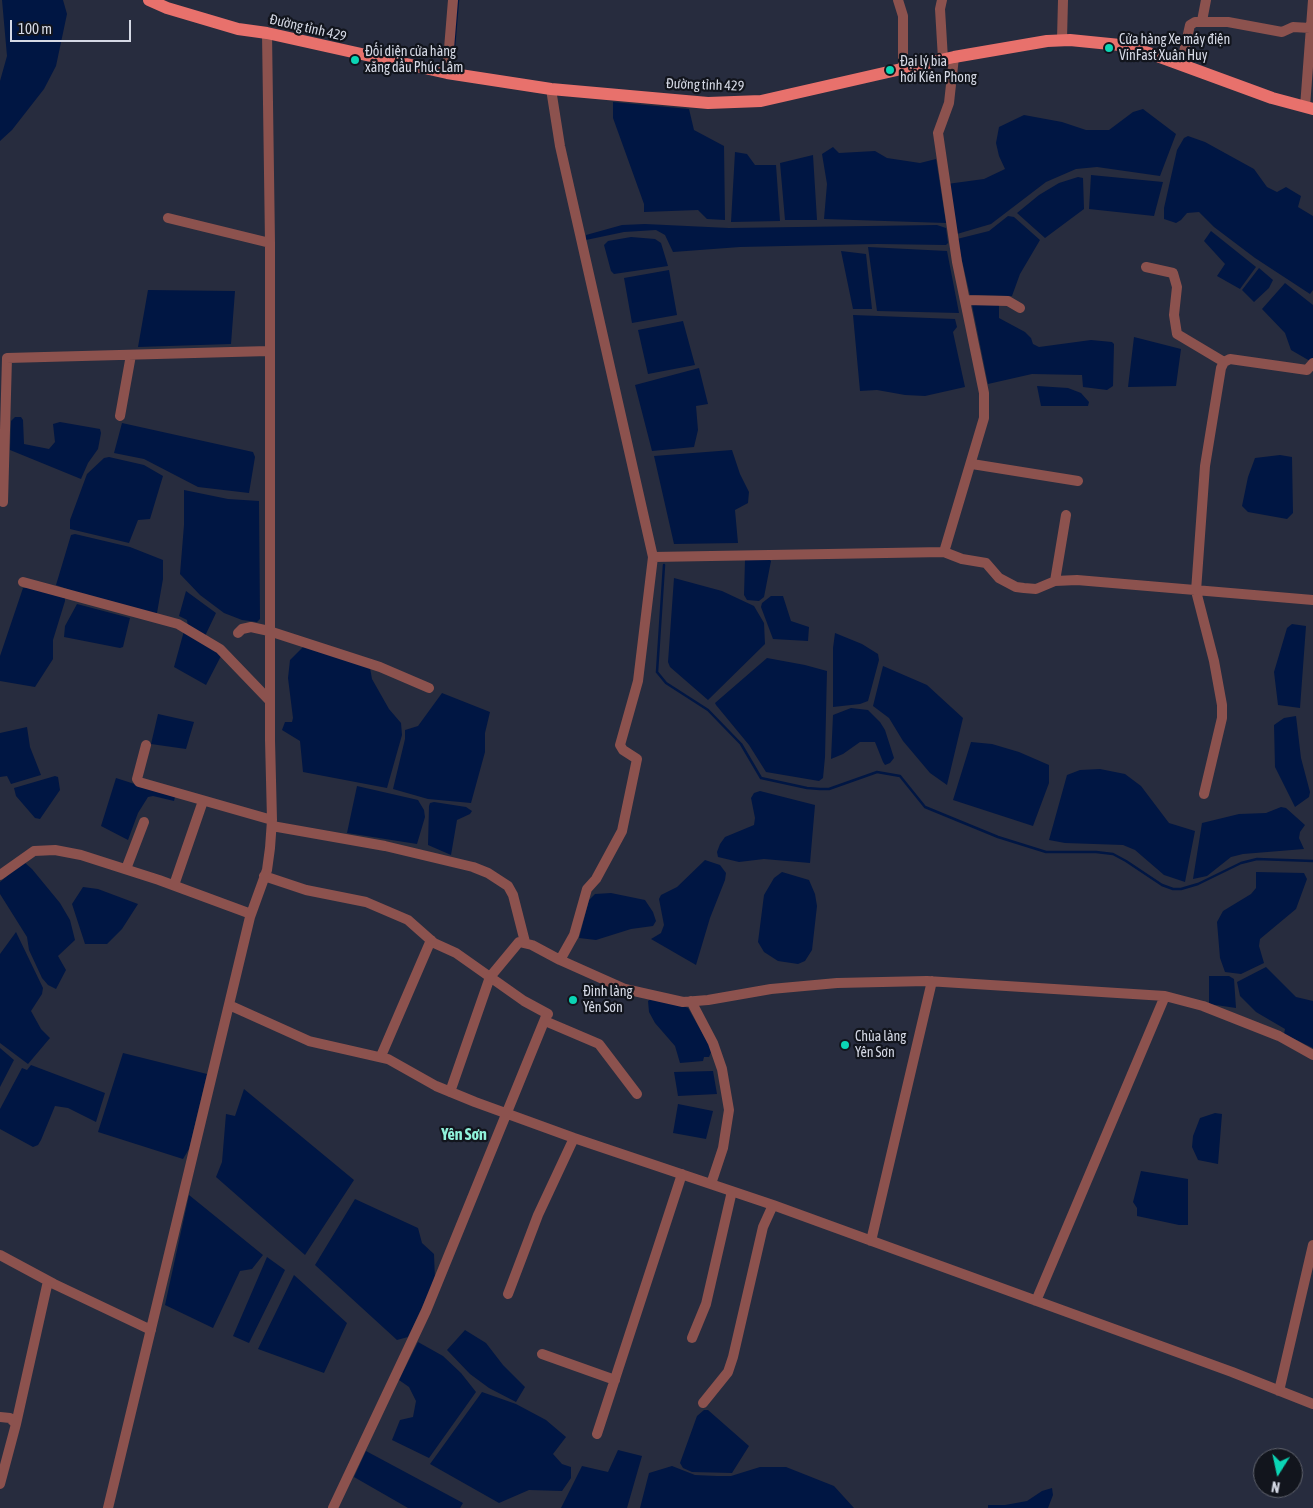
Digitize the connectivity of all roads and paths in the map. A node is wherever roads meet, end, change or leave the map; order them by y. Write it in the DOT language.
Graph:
graph roads {
  1 [pos="149,0"];
  2 [pos="453,0"];
  3 [pos="898,0"];
  4 [pos="942,0"];
  5 [pos="1063,0"];
  6 [pos="1206,0"];
  7 [pos="1312,0"];
  8 [pos="1202,21"];
  9 [pos="1310,28"];
  10 [pos="267,33"];
  11 [pos="1062,40"];
  12 [pos="948,58"];
  13 [pos="1182,65"];
  14 [pos="903,68"];
  15 [pos="447,73"];
  16 [pos="551,89"];
  17 [pos="1309,108"];
  18 [pos="168,218"];
  19 [pos="270,243"];
  20 [pos="1146,267"];
  21 [pos="965,300"];
  22 [pos="1020,308"];
  23 [pos="269,351"];
  24 [pos="130,355"];
  25 [pos="1224,362"];
  26 [pos="1313,363"];
  27 [pos="120,416"];
  28 [pos="972,464"];
  29 [pos="1078,480"];
  30 [pos="3,502"];
  31 [pos="1066,514"];
  32 [pos="944,552"];
  33 [pos="653,557"];
  34 [pos="1055,581"];
  35 [pos="23,582"];
  36 [pos="1196,591"];
  37 [pos="1313,600"];
  38 [pos="269,631"];
  39 [pos="238,633"];
  40 [pos="429,688"];
  41 [pos="269,700"];
  42 [pos="146,746"];
  43 [pos="1204,794"];
  44 [pos="203,801"];
  45 [pos="144,822"];
  46 [pos="272,823"];
  47 [pos="126,869"];
  48 [pos="0,876"];
  49 [pos="264,876"];
  50 [pos="174,885"];
  51 [pos="251,914"];
  52 [pos="430,940"];
  53 [pos="525,942"];
  54 [pos="560,960"];
  55 [pos="490,977"];
  56 [pos="932,981"];
  57 [pos="1165,996"];
  58 [pos="692,1001"];
  59 [pos="229,1005"];
  60 [pos="547,1016"];
  61 [pos="1313,1055"];
  62 [pos="381,1056"];
  63 [pos="450,1092"];
  64 [pos="637,1094"];
  65 [pos="506,1112"];
  66 [pos="574,1138"];
  67 [pos="682,1174"];
  68 [pos="711,1184"];
  69 [pos="732,1191"];
  70 [pos="773,1205"];
  71 [pos="871,1241"];
  72 [pos="1313,1245"];
  73 [pos="0,1255"];
  74 [pos="1310,1274"];
  75 [pos="48,1281"];
  76 [pos="508,1294"];
  77 [pos="1036,1301"];
  78 [pos="151,1330"];
  79 [pos="692,1338"];
  80 [pos="542,1354"];
  81 [pos="615,1380"];
  82 [pos="1279,1391"];
  83 [pos="703,1403"];
  84 [pos="1313,1404"];
  85 [pos="0,1417"];
  86 [pos="16,1424"];
  87 [pos="597,1434"];
  88 [pos="0,1484"];
  89 [pos="108,1508"];
  90 [pos="333,1508"];
  1 -- 10 [label="main road, Đường tỉnh 429"];
  2 -- 15 [label="street"];
  3 -- 14 [label="street"];
  4 -- 12 [label="street"];
  5 -- 11 [label="street"];
  6 -- 8 [label="street"];
  7 -- 9 [label="street"];
  8 -- 9 [label="street"];
  8 -- 13 [label="street"];
  9 -- 17 [label="street"];
  10 -- 15 [label="main road, Đường tỉnh 429"];
  10 -- 19 [label="street"];
  11 -- 12 [label="main road, Đường tỉnh 429"];
  11 -- 13 [label="main road, Đường tỉnh 429"];
  12 -- 14 [label="main road, Đường tỉnh 429"];
  12 -- 21 [label="street"];
  13 -- 17 [label="main road, Đường tỉnh 429"];
  14 -- 16 [label="main road, Đường tỉnh 429"];
  15 -- 16 [label="main road, Đường tỉnh 429"];
  16 -- 33 [label="street"];
  18 -- 19 [label="street"];
  19 -- 23 [label="street"];
  20 -- 25 [label="street"];
  21 -- 22 [label="street"];
  21 -- 28 [label="street"];
  23 -- 24 [label="street"];
  23 -- 38 [label="street"];
  24 -- 27 [label="street"];
  24 -- 30 [label="street"];
  25 -- 26 [label="street"];
  25 -- 36 [label="street"];
  28 -- 29 [label="street"];
  28 -- 32 [label="street"];
  31 -- 34 [label="street"];
  32 -- 33 [label="street"];
  32 -- 34 [label="street"];
  33 -- 54 [label="street"];
  34 -- 36 [label="street"];
  35 -- 41 [label="street"];
  36 -- 37 [label="street"];
  36 -- 43 [label="street"];
  38 -- 39 [label="street"];
  38 -- 40 [label="street"];
  38 -- 41 [label="street"];
  41 -- 46 [label="street"];
  42 -- 44 [label="street"];
  44 -- 46 [label="street"];
  44 -- 50 [label="street"];
  45 -- 47 [label="street"];
  46 -- 49 [label="street"];
  46 -- 53 [label="street"];
  47 -- 48 [label="street"];
  47 -- 50 [label="street"];
  49 -- 51 [label="street"];
  49 -- 52 [label="street"];
  50 -- 51 [label="street"];
  51 -- 59 [label="street"];
  52 -- 55 [label="street"];
  52 -- 62 [label="street"];
  53 -- 54 [label="street"];
  53 -- 55 [label="street"];
  54 -- 58 [label="street"];
  55 -- 60 [label="street"];
  55 -- 63 [label="street"];
  56 -- 57 [label="street"];
  56 -- 58 [label="street"];
  56 -- 71 [label="street"];
  57 -- 61 [label="street"];
  57 -- 77 [label="street"];
  58 -- 68 [label="street"];
  59 -- 62 [label="street"];
  59 -- 78 [label="street"];
  60 -- 64 [label="street"];
  60 -- 65 [label="street"];
  62 -- 63 [label="street"];
  63 -- 65 [label="street"];
  65 -- 66 [label="street"];
  65 -- 90 [label="street"];
  66 -- 67 [label="street"];
  66 -- 76 [label="street"];
  67 -- 68 [label="street"];
  67 -- 81 [label="street"];
  68 -- 69 [label="street"];
  69 -- 70 [label="street"];
  69 -- 79 [label="street"];
  70 -- 71 [label="street"];
  70 -- 83 [label="street"];
  71 -- 77 [label="street"];
  72 -- 74 [label="street"];
  73 -- 75 [label="street"];
  74 -- 82 [label="street"];
  75 -- 78 [label="street"];
  75 -- 86 [label="street"];
  77 -- 82 [label="street"];
  78 -- 89 [label="street"];
  80 -- 81 [label="street"];
  81 -- 87 [label="street"];
  82 -- 84 [label="street"];
  85 -- 86 [label="street"];
  86 -- 88 [label="street"];
}
